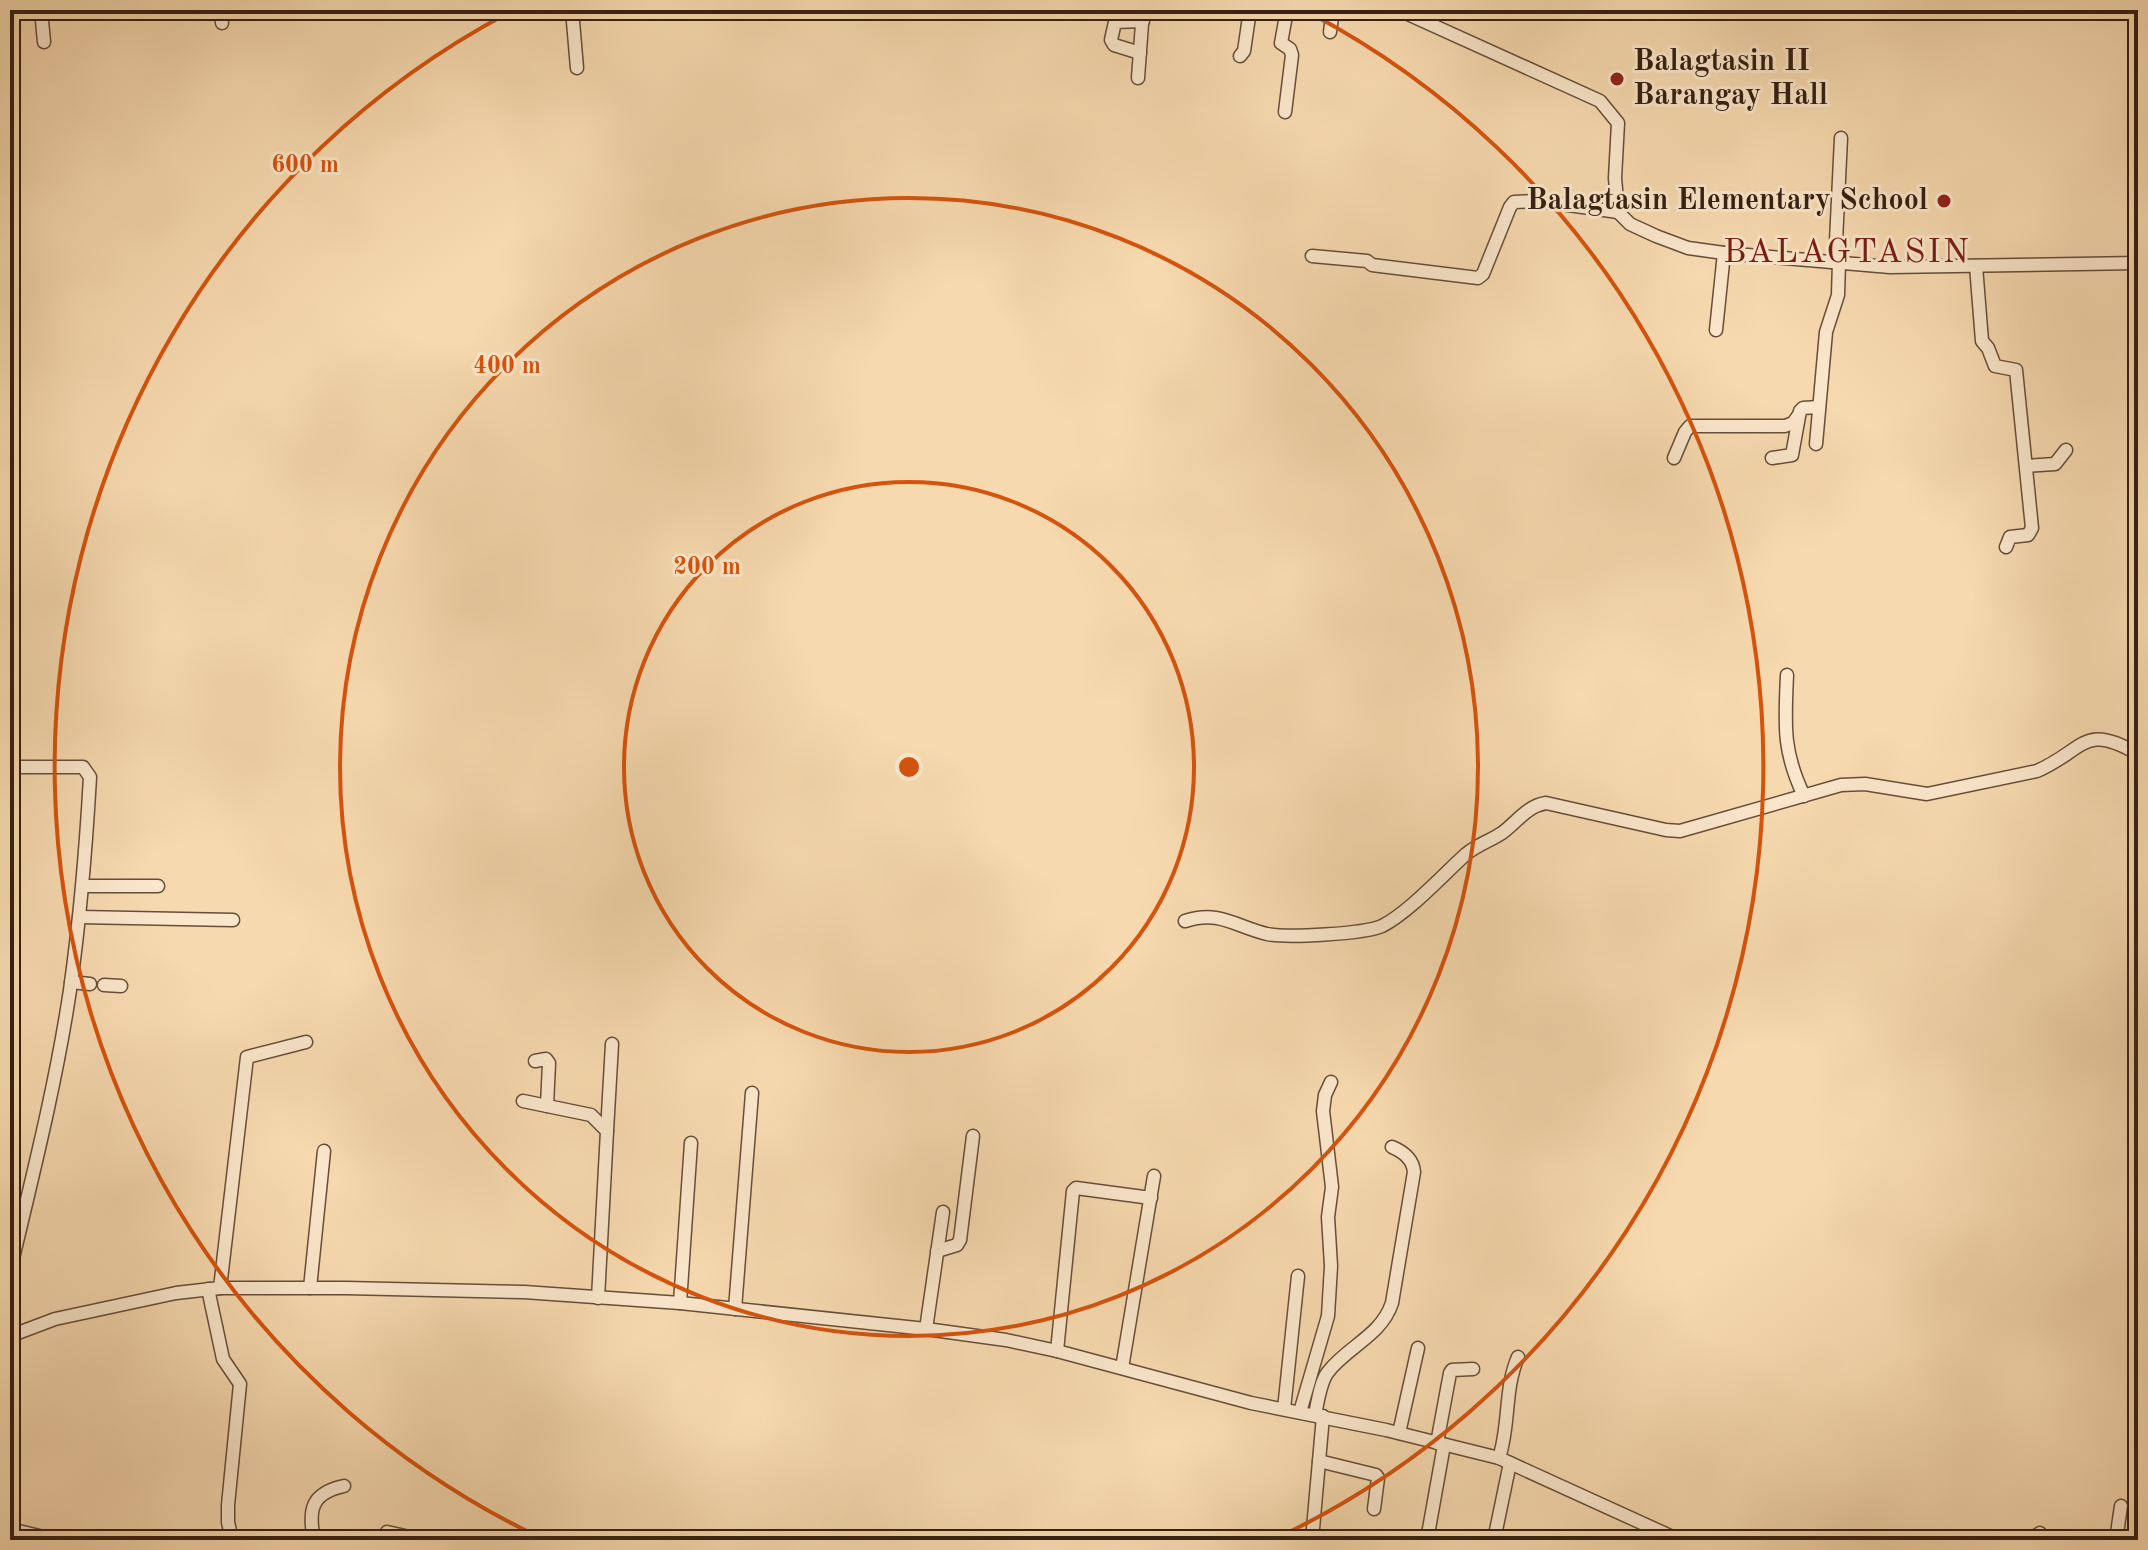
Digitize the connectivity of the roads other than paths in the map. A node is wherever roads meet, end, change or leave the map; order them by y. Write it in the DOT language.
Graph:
graph roads {
  1 [pos="41,10"];
  2 [pos="572,10"];
  3 [pos="1250,10"];
  4 [pos="1287,10"];
  5 [pos="1333,10"];
  6 [pos="1399,10"];
  7 [pos="1143,15"];
  8 [pos="1330,32"];
  9 [pos="44,42"];
  10 [pos="1140,53"];
  11 [pos="1240,56"];
  12 [pos="577,68"];
  13 [pos="1138,78"];
  14 [pos="1285,112"];
  15 [pos="1841,138"];
  16 [pos="1618,212"];
  17 [pos="1724,253"];
  18 [pos="1312,256"];
  19 [pos="1837,262"];
  20 [pos="2138,263"];
  21 [pos="1976,266"];
  22 [pos="1716,330"];
  23 [pos="1819,407"];
  24 [pos="1798,416"];
  25 [pos="1816,444"];
  26 [pos="2066,450"];
  27 [pos="1674,458"];
  28 [pos="1772,458"];
  29 [pos="2026,466"];
  30 [pos="2006,547"];
  31 [pos="1787,675"];
  32 [pos="2138,754"];
  33 [pos="10,767"];
  34 [pos="1804,796"];
  35 [pos="83,886"];
  36 [pos="158,886"];
  37 [pos="79,917"];
  38 [pos="233,920"];
  39 [pos="1185,921"];
  40 [pos="71,982"];
  41 [pos="90,984"];
  42 [pos="104,985"];
  43 [pos="121,986"];
  44 [pos="306,1042"];
  45 [pos="612,1044"];
  46 [pos="535,1061"];
  47 [pos="1331,1082"];
  48 [pos="752,1093"];
  49 [pos="523,1101"];
  50 [pos="547,1106"];
  51 [pos="607,1131"];
  52 [pos="973,1136"];
  53 [pos="691,1143"];
  54 [pos="1392,1147"];
  55 [pos="324,1151"];
  56 [pos="1154,1176"];
  57 [pos="1151,1198"];
  58 [pos="943,1212"];
  59 [pos="937,1251"];
  60 [pos="10,1271"];
  61 [pos="1298,1276"];
  62 [pos="310,1288"];
  63 [pos="214,1289"];
  64 [pos="598,1298"];
  65 [pos="680,1303"];
  66 [pos="735,1309"];
  67 [pos="926,1329"];
  68 [pos="10,1336"];
  69 [pos="1418,1348"];
  70 [pos="1057,1351"];
  71 [pos="1518,1357"];
  72 [pos="1122,1368"];
  73 [pos="1473,1369"];
  74 [pos="1284,1409"];
  75 [pos="1300,1412"];
  76 [pos="1319,1415"];
  77 [pos="1399,1433"];
  78 [pos="1441,1444"];
  79 [pos="1319,1461"];
  80 [pos="1505,1461"];
  81 [pos="344,1486"];
  82 [pos="2121,1506"];
  83 [pos="1374,1509"];
  84 [pos="10,1529"];
  85 [pos="387,1532"];
  86 [pos="56,1540"];
  87 [pos="232,1540"];
  88 [pos="314,1540"];
  89 [pos="408,1540"];
  90 [pos="1312,1540"];
  91 [pos="1427,1540"];
  92 [pos="1494,1540"];
  93 [pos="1679,1540"];
  94 [pos="2116,1540"];
  1 -- 9 [label="street"];
  2 -- 12 [label="street"];
  3 -- 11 [label="street"];
  4 -- 14 [label="street"];
  5 -- 8 [label="street"];
  6 -- 16 [label="street"];
  7 -- 10 [label="street"];
  7 -- 10 [label="street"];
  10 -- 13 [label="street"];
  15 -- 19 [label="street"];
  16 -- 17 [label="street"];
  16 -- 18 [label="street"];
  17 -- 19 [label="street"];
  17 -- 22 [label="street"];
  19 -- 21 [label="street"];
  19 -- 23 [label="street"];
  20 -- 21 [label="street"];
  21 -- 29 [label="street"];
  23 -- 24 [label="street"];
  23 -- 25 [label="street"];
  24 -- 27 [label="street"];
  24 -- 28 [label="street"];
  26 -- 29 [label="street"];
  29 -- 30 [label="street"];
  31 -- 34 [label="street"];
  32 -- 34 [label="street"];
  33 -- 35 [label="street"];
  34 -- 39 [label="street"];
  35 -- 36 [label="street"];
  35 -- 37 [label="street"];
  37 -- 38 [label="street"];
  37 -- 40 [label="street"];
  40 -- 41 [label="street"];
  40 -- 60 [label="street"];
  42 -- 43 [label="street"];
  44 -- 63 [label="street"];
  45 -- 51 [label="street"];
  46 -- 50 [label="street"];
  47 -- 75 [label="street"];
  48 -- 66 [label="street"];
  49 -- 50 [label="street"];
  50 -- 51 [label="street"];
  51 -- 64 [label="street"];
  52 -- 59 [label="street"];
  53 -- 65 [label="street"];
  54 -- 76 [label="street"];
  55 -- 62 [label="street"];
  56 -- 57 [label="street"];
  57 -- 70 [label="street"];
  57 -- 72 [label="street"];
  58 -- 59 [label="street"];
  59 -- 67 [label="street"];
  61 -- 74 [label="street"];
  62 -- 63 [label="street"];
  62 -- 64 [label="street"];
  63 -- 68 [label="street"];
  63 -- 87 [label="street"];
  64 -- 65 [label="street"];
  65 -- 66 [label="street"];
  66 -- 67 [label="street"];
  67 -- 70 [label="street"];
  69 -- 77 [label="street"];
  70 -- 72 [label="street"];
  71 -- 80 [label="street"];
  72 -- 74 [label="street"];
  73 -- 78 [label="street"];
  74 -- 75 [label="street"];
  75 -- 76 [label="street"];
  76 -- 77 [label="street"];
  76 -- 79 [label="street"];
  77 -- 78 [label="street"];
  78 -- 80 [label="street"];
  78 -- 91 [label="street"];
  79 -- 83 [label="street"];
  79 -- 90 [label="street"];
  80 -- 92 [label="street"];
  80 -- 93 [label="street"];
  81 -- 88 [label="street"];
  82 -- 94 [label="street"];
  84 -- 86 [label="street"];
  85 -- 89 [label="street"];
}
